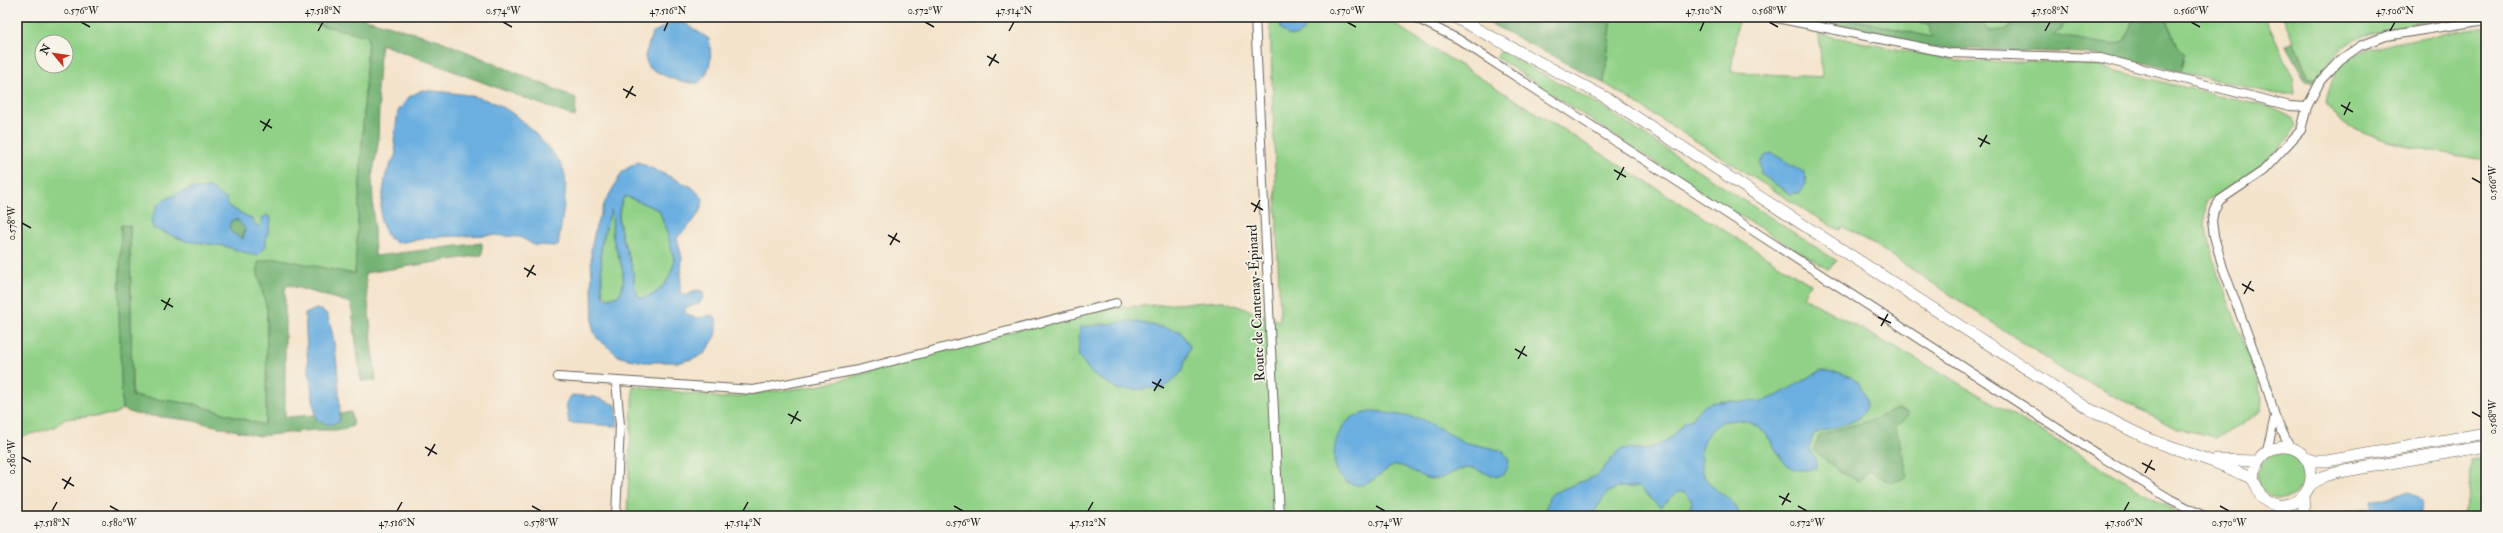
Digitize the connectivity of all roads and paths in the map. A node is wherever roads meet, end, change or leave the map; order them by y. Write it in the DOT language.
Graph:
graph roads {
  1 [pos="1255,17"];
  2 [pos="1414,17"];
  3 [pos="1454,17"];
  4 [pos="1771,17"];
  5 [pos="2486,20"];
  6 [pos="2307,107"];
  7 [pos="1116,303"];
  8 [pos="558,377"];
  9 [pos="616,381"];
  10 [pos="2275,416"];
  11 [pos="2486,433"];
  12 [pos="2486,446"];
  13 [pos="2290,448"];
  14 [pos="2267,451"];
  15 [pos="2305,458"];
  16 [pos="2212,460"];
  17 [pos="2257,461"];
  18 [pos="2253,480"];
  19 [pos="2310,485"];
  20 [pos="2303,496"];
  21 [pos="2276,504"];
  22 [pos="616,516"];
  23 [pos="1279,516"];
  24 [pos="2204,516"];
  25 [pos="2289,516"];
  26 [pos="2304,516"];
  1 -- 23 [label="street, Route de Cantenay-Épinard"];
  2 -- 24 [label="street"];
  3 -- 16 [label="main road"];
  4 -- 6 [label="street"];
  5 -- 6 [label="street"];
  6 -- 10 [label="street"];
  7 -- 9 [label="street"];
  8 -- 9 [label="street"];
  9 -- 22 [label="street"];
  10 -- 13 [label="street"];
  10 -- 14 [label="street"];
  11 -- 15 [label="main road"];
  12 -- 19 [label="main road"];
  13 -- 14 [label="main road"];
  13 -- 15 [label="main road"];
  14 -- 17 [label="main road"];
  15 -- 19 [label="main road"];
  16 -- 17 [label="main road"];
  16 -- 18 [label="main road"];
  17 -- 18 [label="main road"];
  18 -- 21 [label="main road"];
  19 -- 20 [label="main road"];
  20 -- 21 [label="main road"];
  20 -- 26 [label="main road"];
  21 -- 25 [label="main road"];
}
